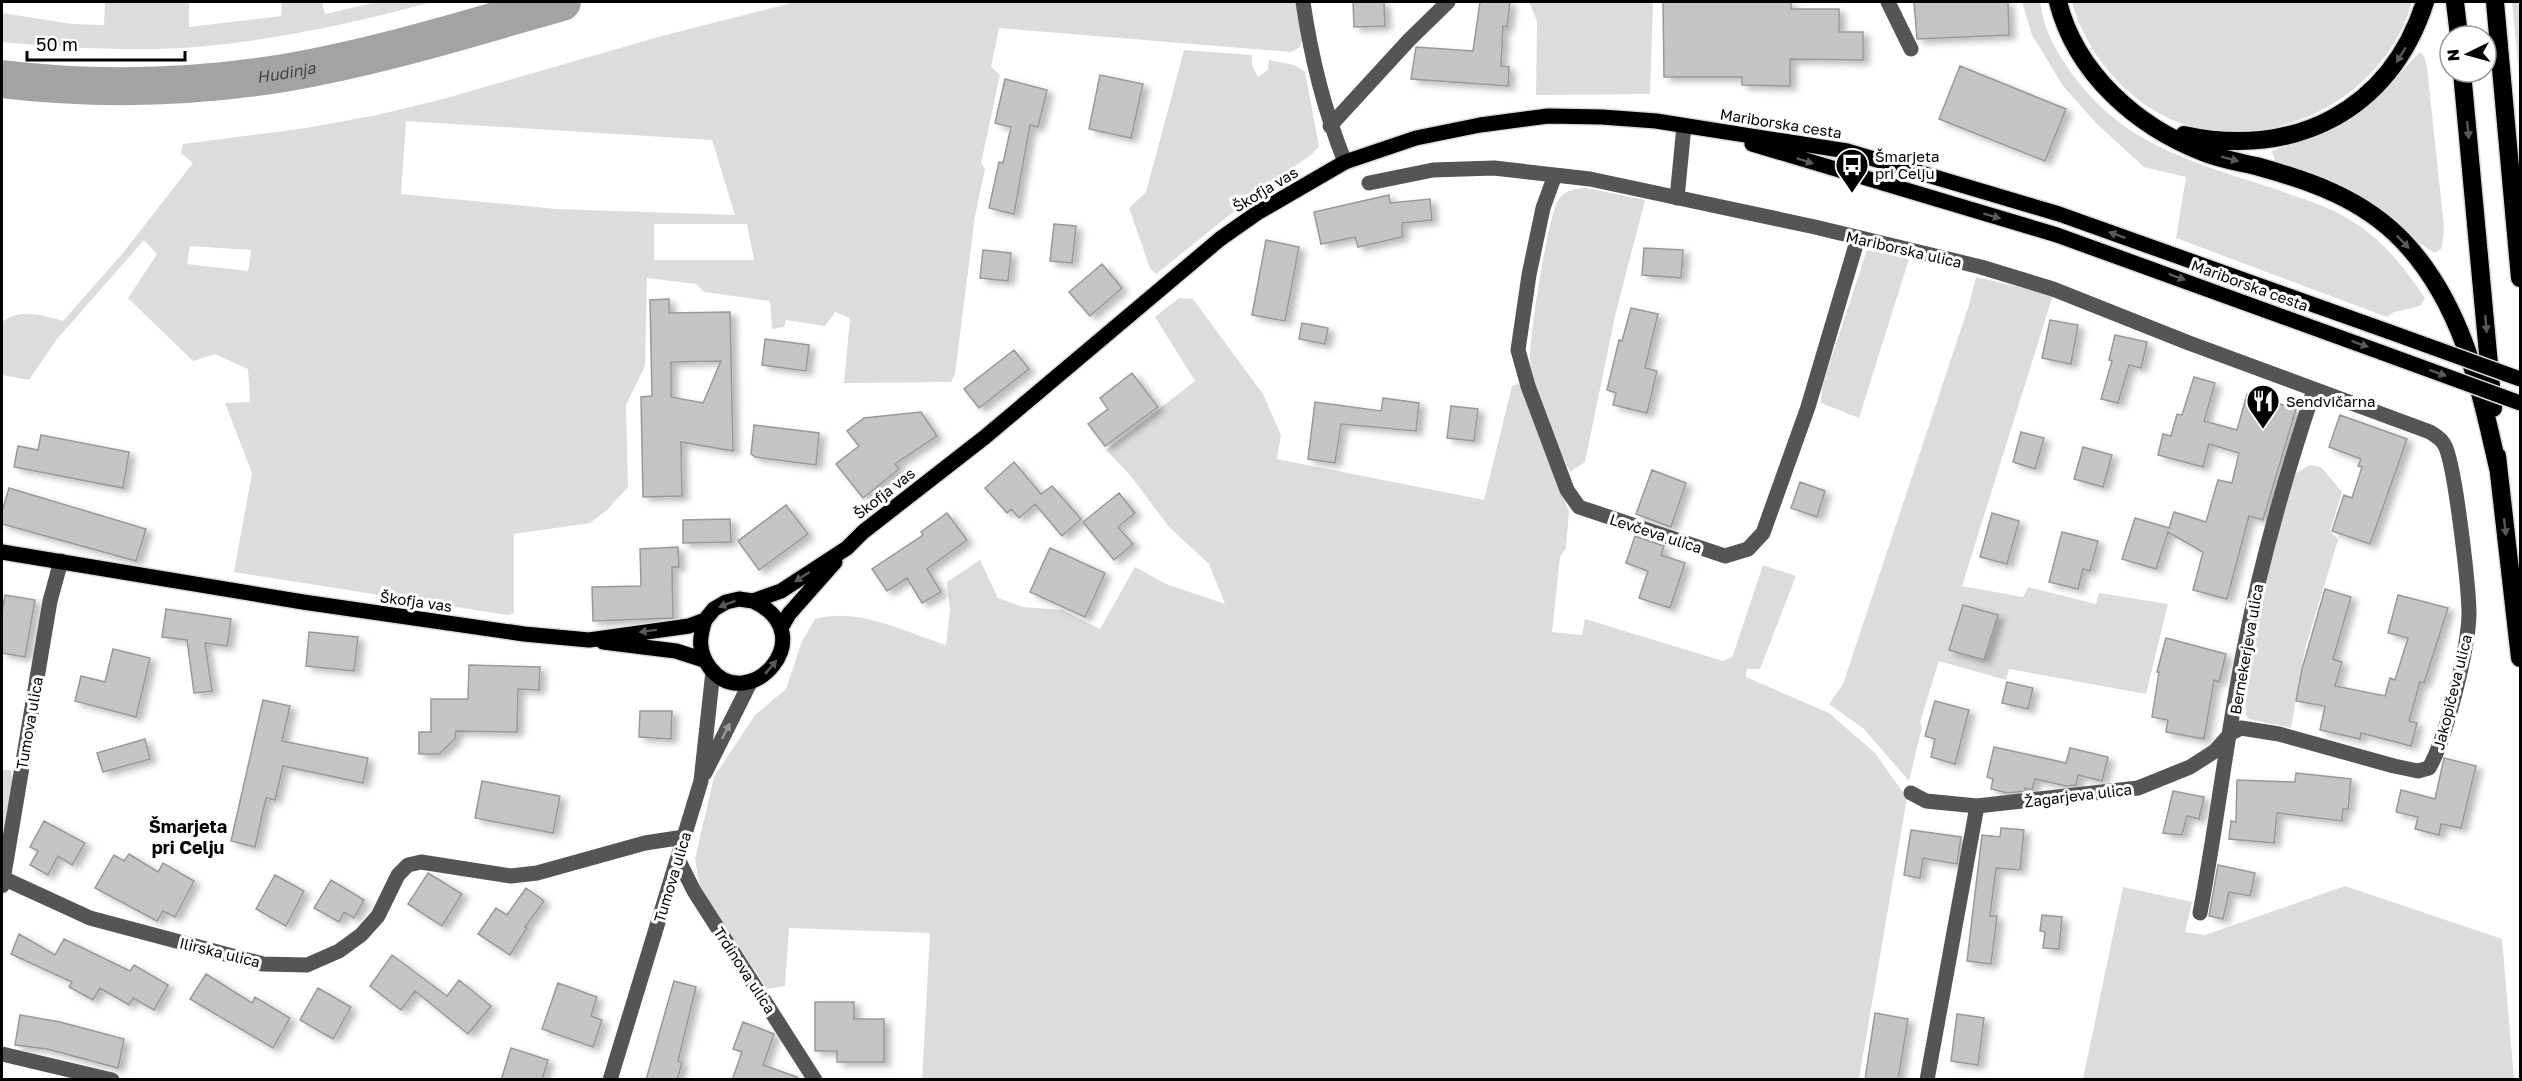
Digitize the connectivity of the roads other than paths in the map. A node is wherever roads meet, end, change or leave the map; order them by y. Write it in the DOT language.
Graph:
graph roads {
  1 [pos="1303,2"];
  2 [pos="1449,2"];
  3 [pos="1888,2"];
  4 [pos="2058,2"];
  5 [pos="2424,2"];
  6 [pos="2455,2"];
  7 [pos="2495,2"];
  8 [pos="2457,24"];
  9 [pos="1911,49"];
  10 [pos="2463,84"];
  11 [pos="1330,126"];
  12 [pos="1684,126"];
  13 [pos="2156,129"];
  14 [pos="1710,130"];
  15 [pos="1345,162"];
  16 [pos="1555,176"];
  17 [pos="1369,183"];
  18 [pos="1677,198"];
  19 [pos="1858,238"];
  20 [pos="2520,278"];
  21 [pos="2520,379"];
  22 [pos="2314,390"];
  23 [pos="2520,403"];
  24 [pos="2417,427"];
  25 [pos="2499,468"];
  26 [pos="847,548"];
  27 [pos="2,552"];
  28 [pos="61,561"];
  29 [pos="753,601"];
  30 [pos="705,620"];
  31 [pos="781,628"];
  32 [pos="589,640"];
  33 [pos="2520,658"];
  34 [pos="709,666"];
  35 [pos="751,681"];
  36 [pos="2231,733"];
  37 [pos="701,781"];
  38 [pos="1911,793"];
  39 [pos="1977,806"];
  40 [pos="684,837"];
  41 [pos="678,860"];
  42 [pos="2,882"];
  43 [pos="2200,913"];
  44 [pos="2,1054"];
  45 [pos="112,1080"];
  46 [pos="610,1080"];
  47 [pos="815,1080"];
  48 [pos="1927,1080"];
  1 -- 11 [label="street"];
  2 -- 11 [label="street"];
  3 -- 9 [label="street"];
  4 -- 13 [label="highway"];
  5 -- 13 [label="highway, one-way"];
  6 -- 8 [label="highway"];
  7 -- 20 [label="highway"];
  10 -- 25 [label="highway, one-way"];
  11 -- 15 [label="street"];
  12 -- 14 [label="main road, Škofja vas"];
  12 -- 15 [label="main road, Škofja vas"];
  12 -- 18 [label="street"];
  13 -- 25 [label="highway, one-way"];
  21 -- 14 [label="main road, Mariborska cesta, one-way, bridge"];
  14 -- 23 [label="main road, Mariborska cesta, one-way, bridge"];
  15 -- 26 [label="main road, Škofja vas"];
  16 -- 17 [label="street, Mariborska ulica"];
  16 -- 18 [label="street, Mariborska ulica"];
  16 -- 19 [label="street, Levčeva ulica"];
  18 -- 19 [label="street, Mariborska ulica"];
  19 -- 22 [label="street, Mariborska ulica"];
  22 -- 24 [label="street, Mariborska ulica"];
  22 -- 36 [label="street, Bernekerjeva ulica"];
  24 -- 36 [label="street, Jakopičeva ulica"];
  25 -- 33 [label="highway, one-way"];
  26 -- 29 [label="main road, Škofja vas, one-way"];
  26 -- 31 [label="main road"];
  27 -- 28 [label="main road, Škofja vas"];
  28 -- 32 [label="main road, Škofja vas"];
  28 -- 42 [label="street, Tumova ulica"];
  29 -- 30 [label="main road, Škofja vas, one-way"];
  29 -- 31 [label="main road"];
  30 -- 32 [label="main road, Škofja vas, one-way"];
  30 -- 34 [label="main road"];
  35 -- 31 [label="main road, one-way"];
  32 -- 34 [label="main road"];
  34 -- 35 [label="main road"];
  34 -- 37 [label="street, Tumova ulica"];
  37 -- 35 [label="street, one-way"];
  36 -- 39 [label="street, Žagarjeva ulica"];
  36 -- 43 [label="street, Bernekerjeva ulica"];
  37 -- 40 [label="street, Tumova ulica"];
  38 -- 39 [label="street, Žagarjeva ulica"];
  39 -- 48 [label="street"];
  40 -- 41 [label="street, Tumova ulica"];
  40 -- 42 [label="street, Ilirska ulica"];
  41 -- 46 [label="street, Tumova ulica"];
  41 -- 47 [label="street, Trdinova ulica"];
  44 -- 45 [label="street"];
}
